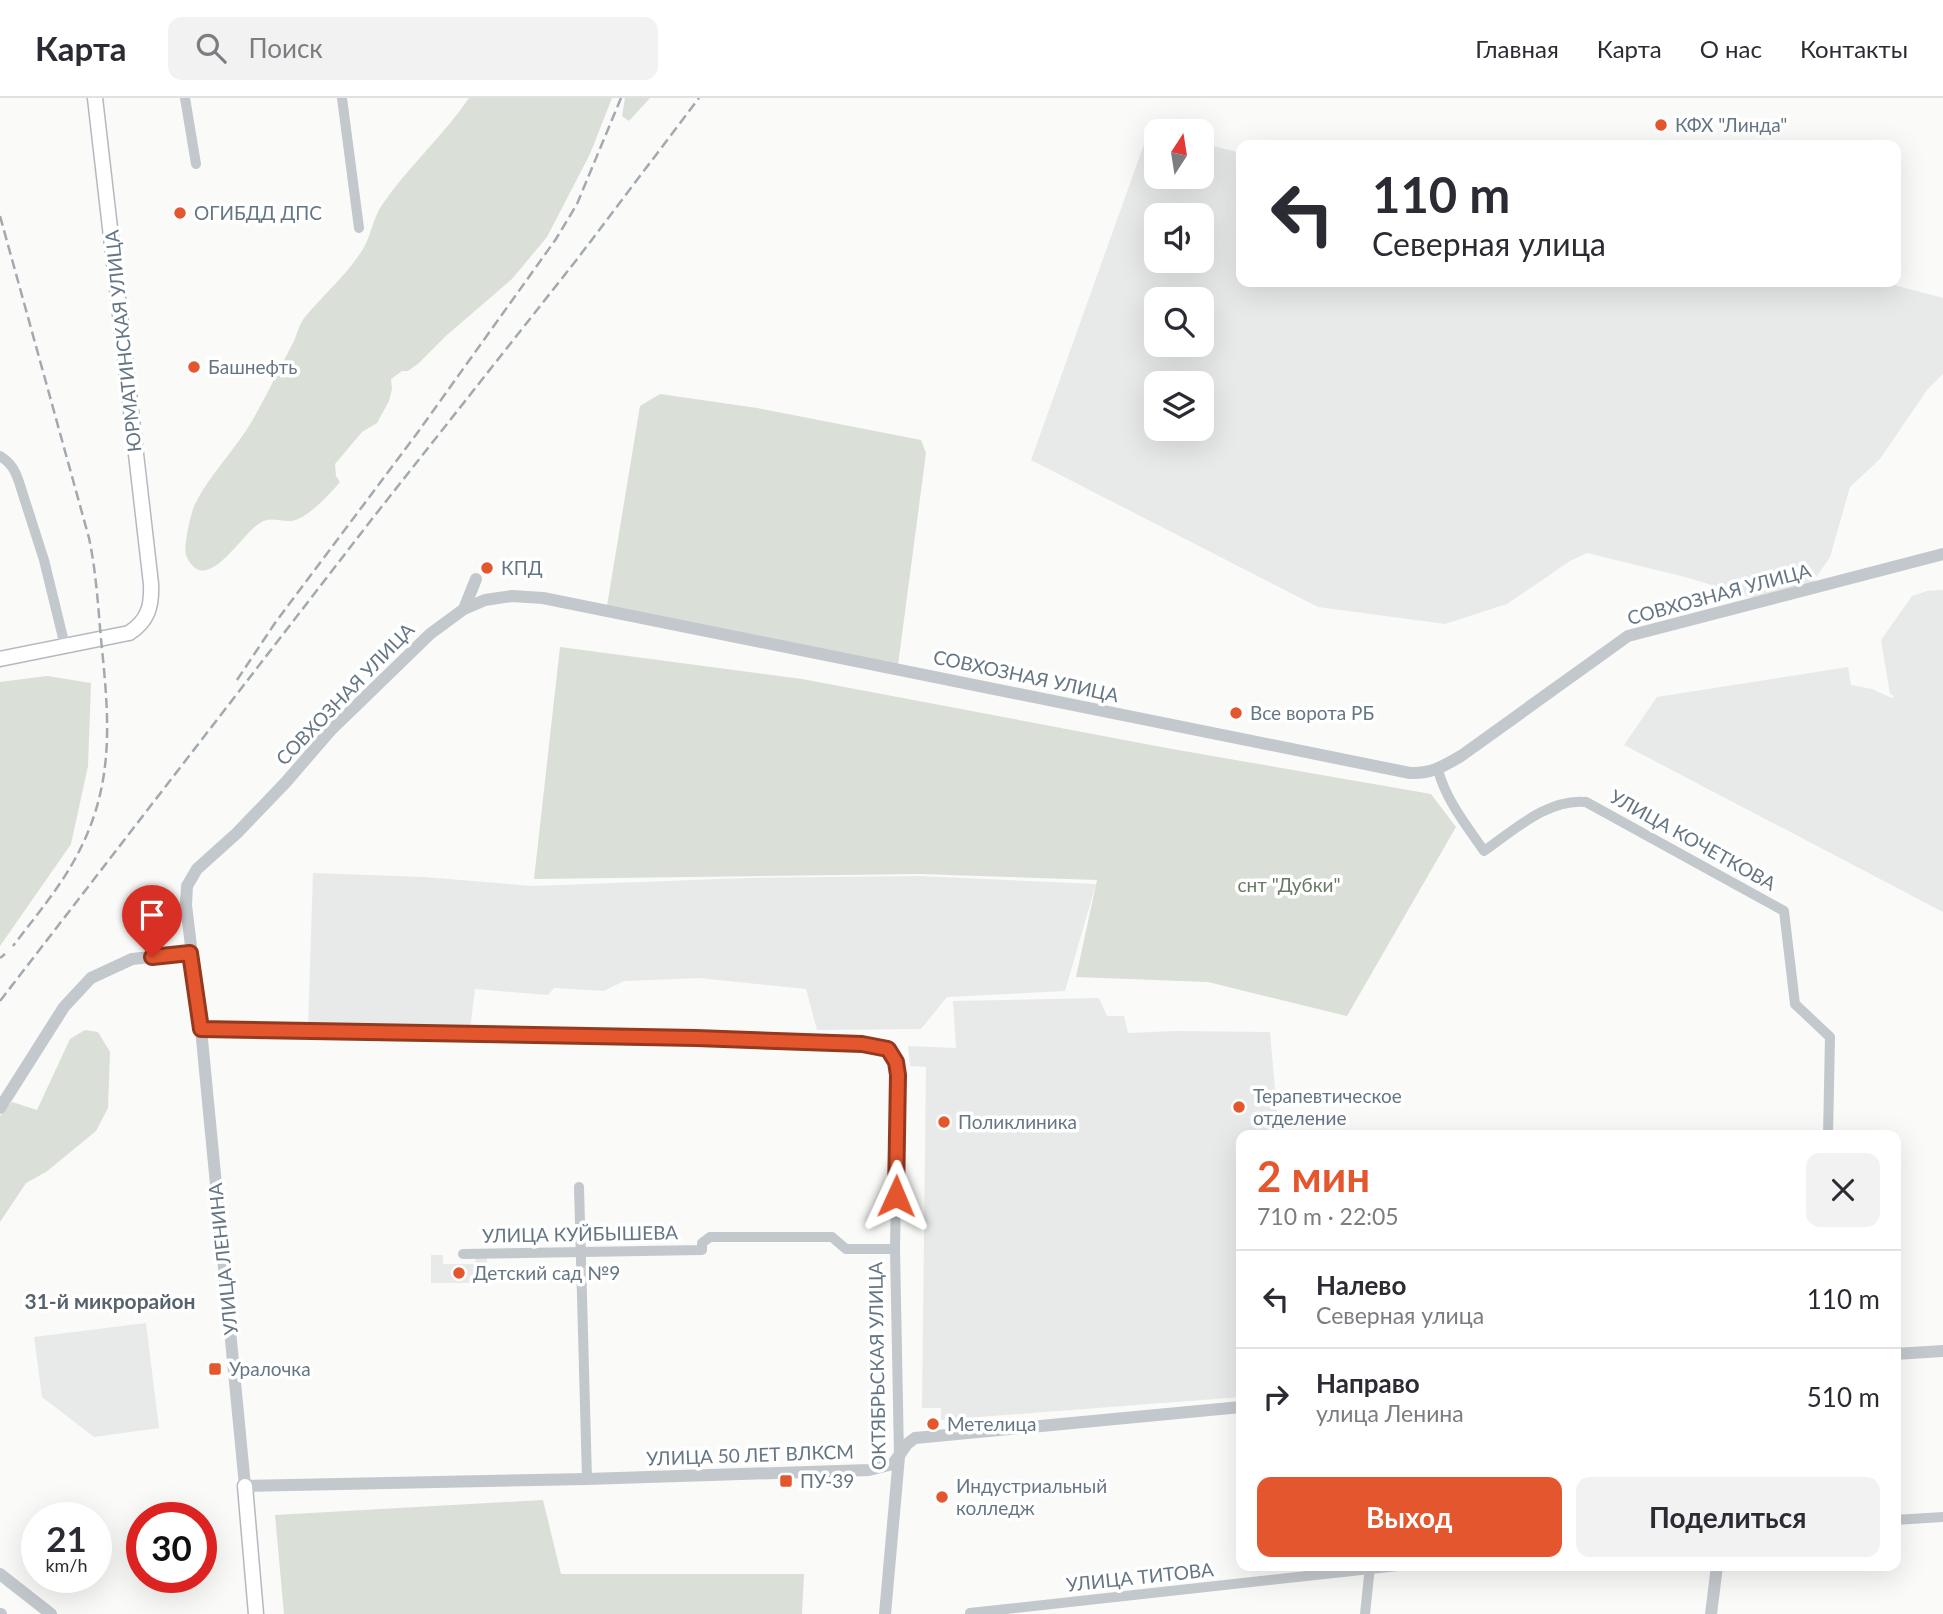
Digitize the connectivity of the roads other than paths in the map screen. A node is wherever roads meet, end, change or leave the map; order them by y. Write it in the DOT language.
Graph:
graph roads {
  1 [pos="95,98"];
  2 [pos="185,98"];
  3 [pos="342,98"];
  4 [pos="196,164"];
  5 [pos="359,228"];
  6 [pos="0,456"];
  7 [pos="1943,554"];
  8 [pos="476,579"];
  9 [pos="464,609"];
  10 [pos="65,646"];
  11 [pos="0,659"];
  12 [pos="1437,770"];
  13 [pos="186,905"];
  14 [pos="190,953"];
  15 [pos="201,1029"];
  16 [pos="0,1108"];
  17 [pos="1828,1130"];
  18 [pos="579,1187"];
  19 [pos="895,1249"];
  20 [pos="581,1251"];
  21 [pos="463,1254"];
  22 [pos="1943,1351"];
  23 [pos="1901,1354"];
  24 [pos="1236,1407"];
  25 [pos="899,1456"];
  26 [pos="587,1479"];
  27 [pos="245,1486"];
  28 [pos="1943,1517"];
  29 [pos="1901,1520"];
  30 [pos="1343,1571"];
  31 [pos="1370,1571"];
  32 [pos="1716,1571"];
  33 [pos="0,1574"];
  34 [pos="970,1613"];
  35 [pos="51,1614"];
  36 [pos="256,1614"];
  37 [pos="886,1614"];
  38 [pos="1365,1614"];
  39 [pos="1710,1614"];
  1 -- 10 [label="main road, ЮРМАТИНСКАЯ УЛИЦА"];
  2 -- 4 [label="street"];
  3 -- 5 [label="street"];
  6 -- 10 [label="street"];
  7 -- 12 [label="street, СОВХОЗНАЯ УЛИЦА"];
  8 -- 9 [label="street"];
  9 -- 12 [label="street, СОВХОЗНАЯ УЛИЦА"];
  9 -- 13 [label="street, СОВХОЗНАЯ УЛИЦА"];
  10 -- 11 [label="main road, ЮРМАТИНСКАЯ УЛИЦА"];
  12 -- 17 [label="street, УЛИЦА КОЧЕТКОВА"];
  13 -- 14 [label="street, УЛИЦА ЛЕНИНА"];
  14 -- 15 [label="street, УЛИЦА ЛЕНИНА"];
  14 -- 16 [label="street"];
  15 -- 19 [label="street, ОКТЯБРЬСКАЯ УЛИЦА"];
  15 -- 27 [label="street, УЛИЦА ЛЕНИНА"];
  18 -- 20 [label="street"];
  19 -- 20 [label="street, УЛИЦА КУЙБЫШЕВА"];
  19 -- 25 [label="street, ОКТЯБРЬСКАЯ УЛИЦА"];
  20 -- 21 [label="street, УЛИЦА КУЙБЫШЕВА"];
  20 -- 26 [label="street"];
  22 -- 23 [label="street"];
  24 -- 25 [label="street, УЛИЦА 50 ЛЕТ ВЛКСМ"];
  25 -- 26 [label="street, УЛИЦА 50 ЛЕТ ВЛКСМ"];
  25 -- 37 [label="street, ОКТЯБРЬСКАЯ УЛИЦА"];
  26 -- 27 [label="street, УЛИЦА 50 ЛЕТ ВЛКСМ"];
  27 -- 36 [label="main road, УЛИЦА ЛЕНИНА"];
  28 -- 29 [label="street"];
  30 -- 34 [label="street, УЛИЦА ТИТОВА"];
  31 -- 38 [label="street"];
  32 -- 39 [label="street"];
  33 -- 35 [label="street"];
}
